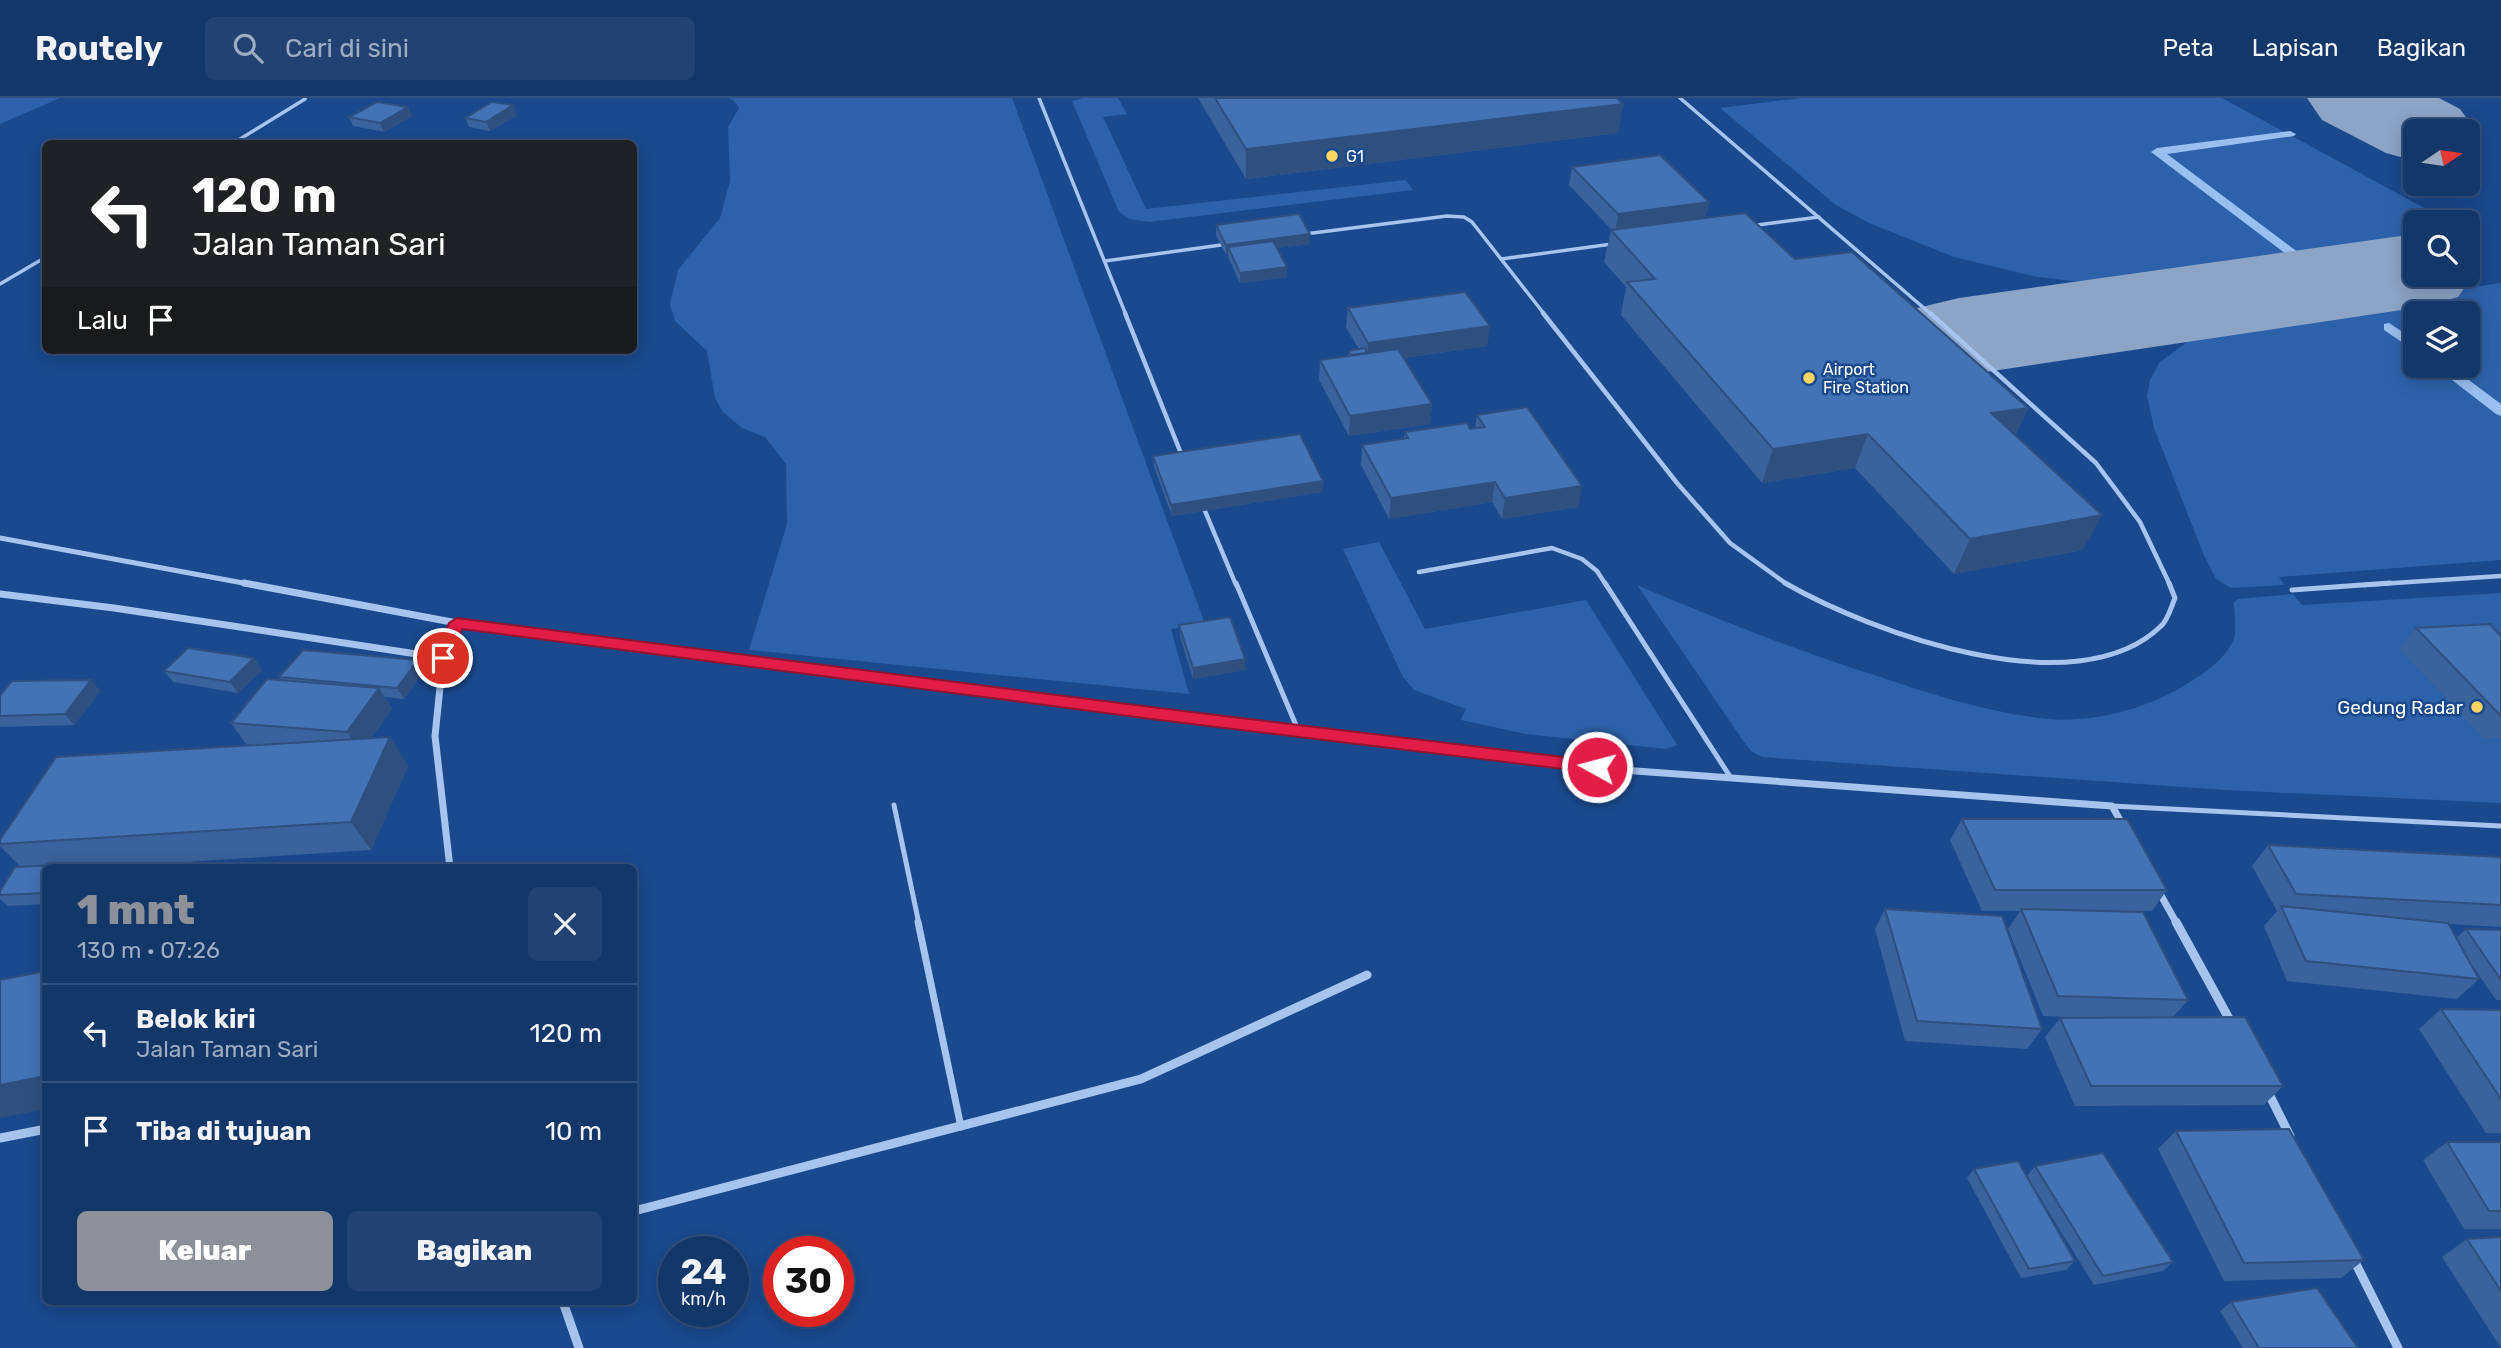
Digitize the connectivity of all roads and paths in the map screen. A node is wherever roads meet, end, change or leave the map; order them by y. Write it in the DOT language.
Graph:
graph roads {
  1 [pos="1039,98"];
  2 [pos="1681,98"];
  3 [pos="304,99"];
  4 [pos="238,140"];
  5 [pos="1819,216"];
  6 [pos="1741,227"];
  7 [pos="1304,234"];
  8 [pos="1625,243"];
  9 [pos="1221,245"];
  10 [pos="42,259"];
  11 [pos="1501,259"];
  12 [pos="1105,261"];
  13 [pos="0,284"];
  14 [pos="1185,462"];
  15 [pos="1205,511"];
  16 [pos="0,538"];
  17 [pos="1419,572"];
  18 [pos="2501,576"];
  19 [pos="2292,590"];
  20 [pos="0,594"];
  21 [pos="457,623"];
  22 [pos="443,658"];
  23 [pos="1298,731"];
  24 [pos="1731,778"];
  25 [pos="894,805"];
  26 [pos="2112,806"];
  27 [pos="2501,826"];
  28 [pos="2132,841"];
  29 [pos="450,864"];
  30 [pos="2151,876"];
  31 [pos="1367,975"];
  32 [pos="2235,1029"];
  33 [pos="2260,1077"];
  34 [pos="961,1127"];
  35 [pos="42,1130"];
  36 [pos="0,1139"];
  37 [pos="2298,1151"];
  38 [pos="637,1210"];
  39 [pos="2348,1250"];
  40 [pos="564,1305"];
  41 [pos="579,1348"];
  42 [pos="2398,1348"];
  1 -- 12 [label="lane"];
  2 -- 5 [label="lane"];
  3 -- 4 [label="lane"];
  5 -- 6 [label="lane"];
  5 -- 11 [label="lane"];
  7 -- 11 [label="lane"];
  8 -- 11 [label="lane"];
  9 -- 12 [label="lane"];
  10 -- 13 [label="lane"];
  12 -- 14 [label="lane"];
  15 -- 23 [label="lane"];
  16 -- 21 [label="street"];
  17 -- 24 [label="lane"];
  18 -- 19 [label="lane"];
  20 -- 22 [label="street"];
  21 -- 22 [label="street"];
  21 -- 23 [label="street"];
  22 -- 29 [label="street"];
  23 -- 24 [label="street"];
  24 -- 26 [label="street"];
  25 -- 34 [label="lane"];
  26 -- 27 [label="lane"];
  26 -- 28 [label="street"];
  30 -- 32 [label="street"];
  31 -- 34 [label="street"];
  33 -- 37 [label="street"];
  34 -- 38 [label="street"];
  35 -- 36 [label="street"];
  39 -- 42 [label="street"];
  40 -- 41 [label="street"];
}
